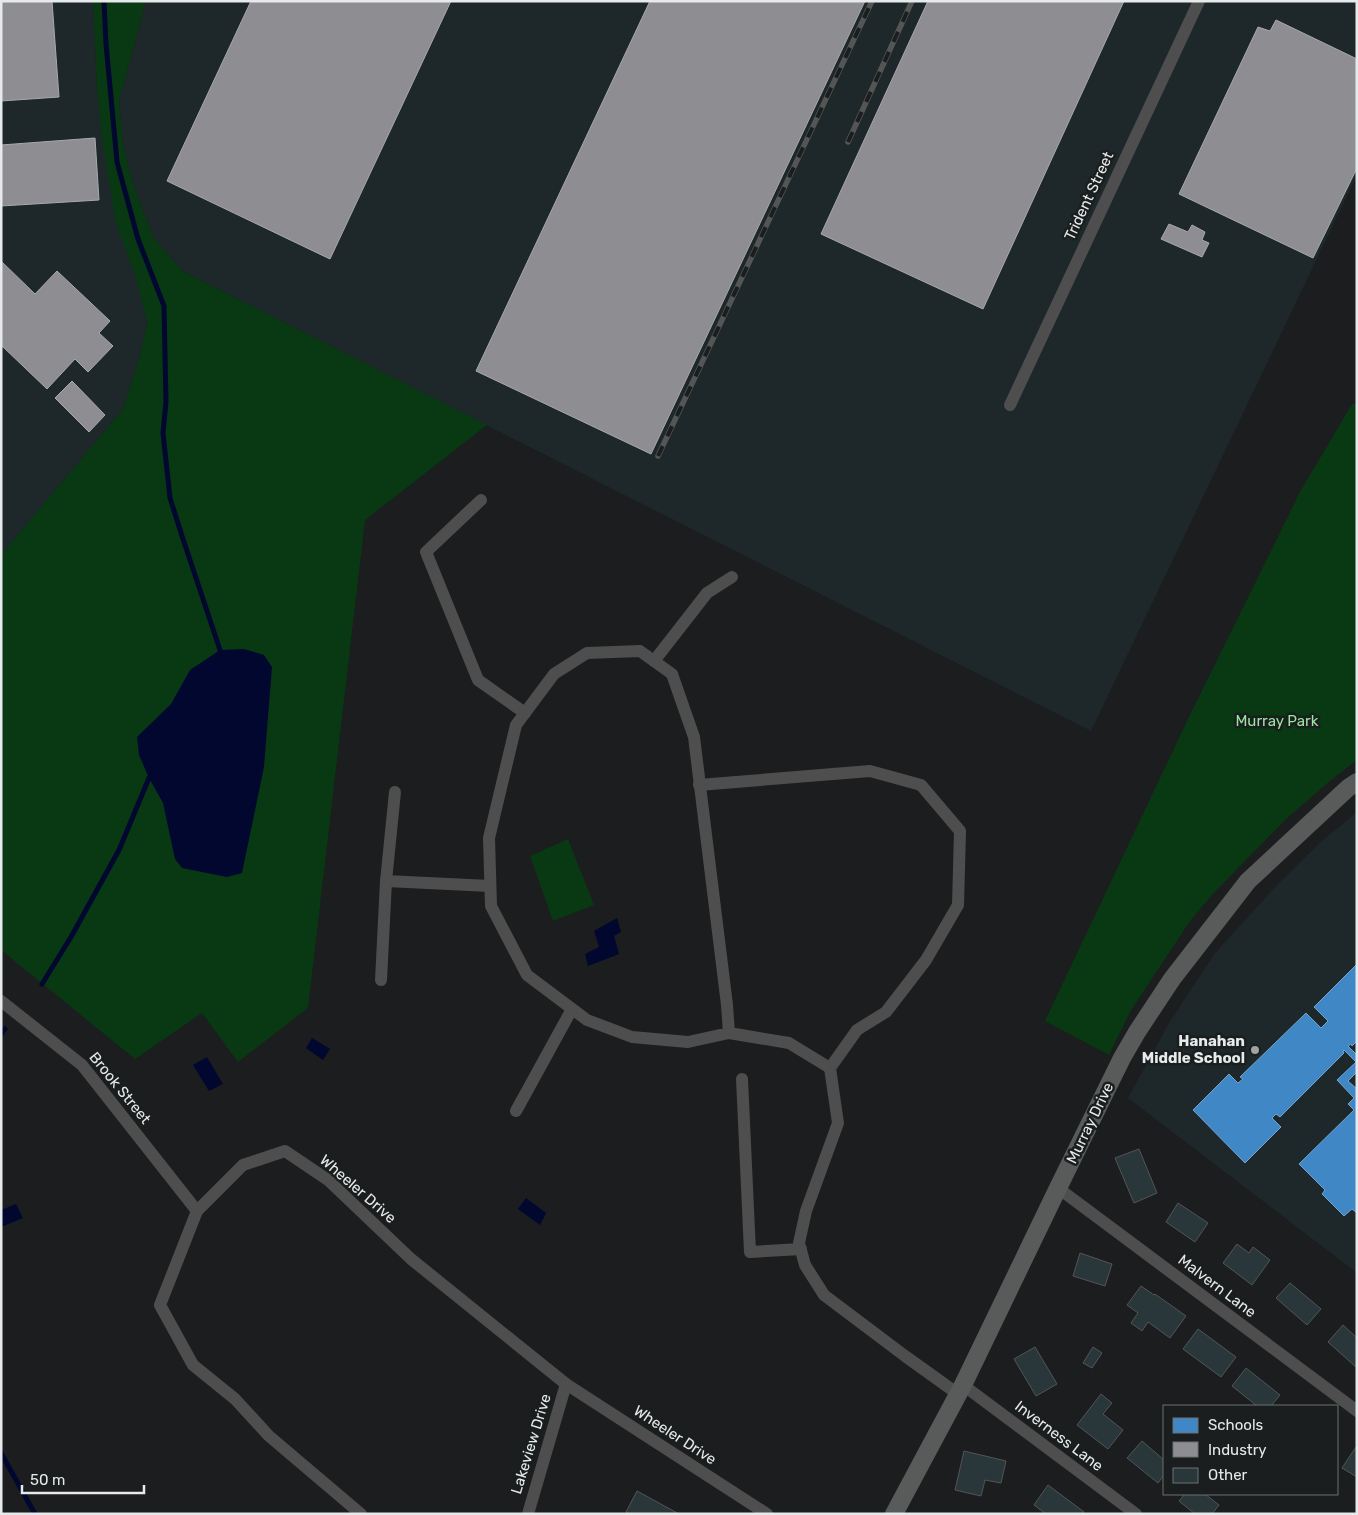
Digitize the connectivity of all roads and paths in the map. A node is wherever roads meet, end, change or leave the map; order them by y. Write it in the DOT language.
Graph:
graph roads {
  1 [pos="1199,1"];
  2 [pos="1010,405"];
  3 [pos="481,500"];
  4 [pos="732,577"];
  5 [pos="654,661"];
  6 [pos="525,713"];
  7 [pos="1357,782"];
  8 [pos="699,785"];
  9 [pos="395,792"];
  10 [pos="386,881"];
  11 [pos="490,886"];
  12 [pos="381,980"];
  13 [pos="1,1002"];
  14 [pos="572,1009"];
  15 [pos="729,1033"];
  16 [pos="830,1068"];
  17 [pos="742,1079"];
  18 [pos="516,1111"];
  19 [pos="1058,1188"];
  20 [pos="197,1212"];
  21 [pos="801,1249"];
  22 [pos="566,1384"];
  23 [pos="961,1389"];
  24 [pos="1357,1411"];
  25 [pos="361,1514"];
  26 [pos="528,1514"];
  27 [pos="767,1514"];
  28 [pos="894,1514"];
  29 [pos="1136,1514"];
  1 -- 2 [label="street, Trident Street"];
  3 -- 6 [label="street"];
  4 -- 5 [label="street"];
  5 -- 6 [label="street"];
  5 -- 8 [label="street"];
  6 -- 11 [label="street"];
  7 -- 19 [label="street, Murray Drive"];
  8 -- 15 [label="street"];
  8 -- 16 [label="street"];
  9 -- 10 [label="street"];
  10 -- 11 [label="street"];
  10 -- 12 [label="street"];
  11 -- 14 [label="street"];
  13 -- 20 [label="street, Brook Street"];
  14 -- 15 [label="street"];
  14 -- 18 [label="street"];
  15 -- 16 [label="street"];
  16 -- 21 [label="street"];
  17 -- 21 [label="street"];
  19 -- 23 [label="street, Murray Drive"];
  19 -- 24 [label="street, Malvern Lane"];
  20 -- 22 [label="street, Wheeler Drive"];
  20 -- 25 [label="street, Wheeler Drive"];
  21 -- 23 [label="street, Inverness Lane"];
  22 -- 26 [label="street, Lakeview Drive"];
  22 -- 27 [label="street, Wheeler Drive"];
  23 -- 28 [label="street, Murray Drive"];
  23 -- 29 [label="street, Inverness Lane"];
}
